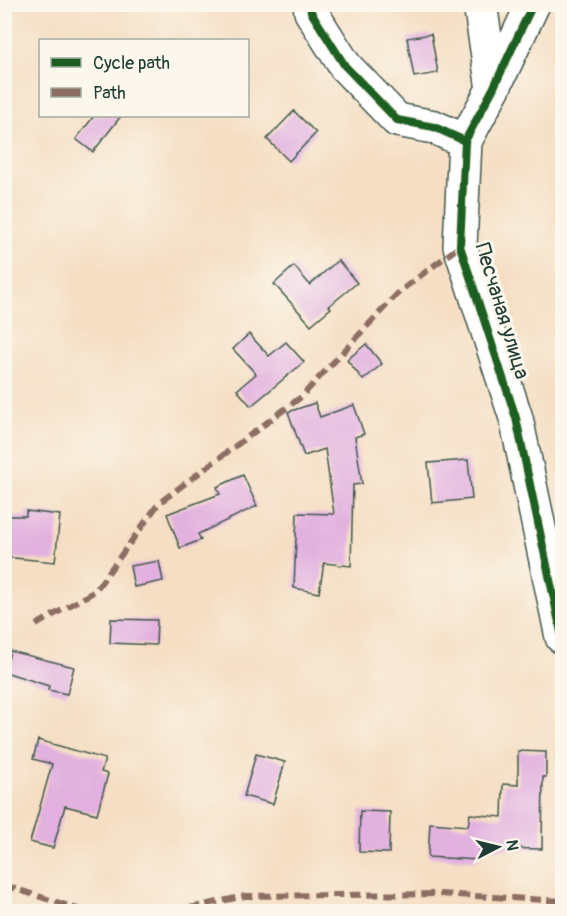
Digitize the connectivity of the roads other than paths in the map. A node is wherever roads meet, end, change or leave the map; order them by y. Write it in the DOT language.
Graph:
graph roads {
  1 [pos="480,4"];
  2 [pos="533,4"];
  3 [pos="308,7"];
  4 [pos="493,90"];
  5 [pos="465,141"];
  6 [pos="562,637"];
  1 -- 4 [label="street"];
  2 -- 4 [label="street, Песчаная улица"];
  3 -- 5 [label="street"];
  4 -- 5 [label="street, Песчаная улица"];
  5 -- 6 [label="street, Песчаная улица"];
}
